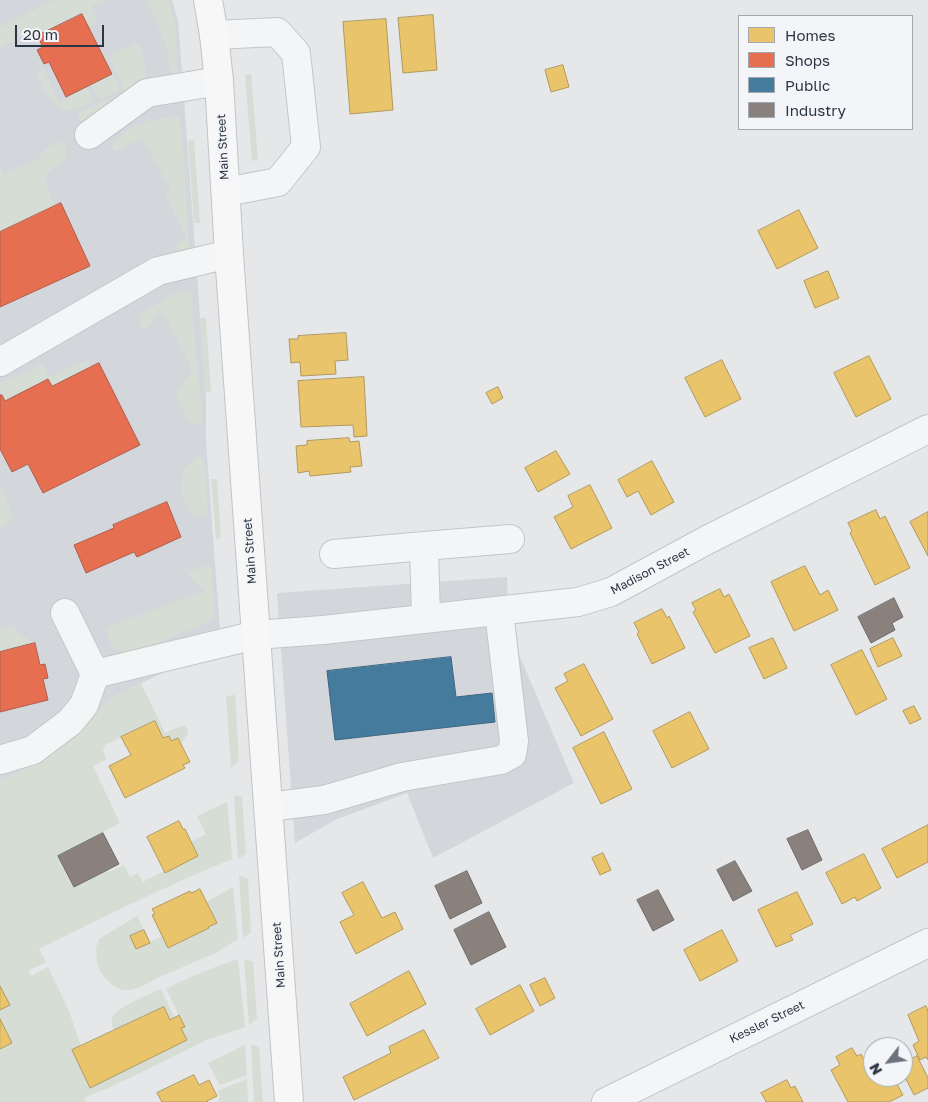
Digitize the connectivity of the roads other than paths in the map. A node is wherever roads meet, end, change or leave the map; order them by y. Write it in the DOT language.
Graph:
graph roads {
  1 [pos="208,0"];
  2 [pos="214,35"];
  3 [pos="220,81"];
  4 [pos="89,135"];
  5 [pos="226,192"];
  6 [pos="229,254"];
  7 [pos="0,362"];
  8 [pos="928,429"];
  9 [pos="510,538"];
  10 [pos="424,546"];
  11 [pos="334,554"];
  12 [pos="499,611"];
  13 [pos="65,614"];
  14 [pos="426,618"];
  15 [pos="256,635"];
  16 [pos="95,674"];
  17 [pos="0,760"];
  18 [pos="269,807"];
  19 [pos="928,943"];
  20 [pos="289,1102"];
  21 [pos="606,1102"];
  1 -- 2 [label="main road, Main Street"];
  2 -- 3 [label="main road, Main Street"];
  2 -- 5 [label="street"];
  3 -- 4 [label="street"];
  3 -- 5 [label="main road, Main Street"];
  5 -- 6 [label="main road, Main Street"];
  6 -- 7 [label="street"];
  6 -- 15 [label="main road, Main Street"];
  8 -- 12 [label="street, Madison Street"];
  9 -- 10 [label="street"];
  10 -- 11 [label="street"];
  10 -- 14 [label="street"];
  12 -- 14 [label="street, Madison Street"];
  12 -- 18 [label="street"];
  13 -- 16 [label="street"];
  14 -- 15 [label="street, Madison Street"];
  15 -- 16 [label="street, Madison Street"];
  15 -- 18 [label="main road, Main Street"];
  16 -- 17 [label="street"];
  18 -- 20 [label="main road, Main Street"];
  19 -- 21 [label="street, Kessler Street"];
}
